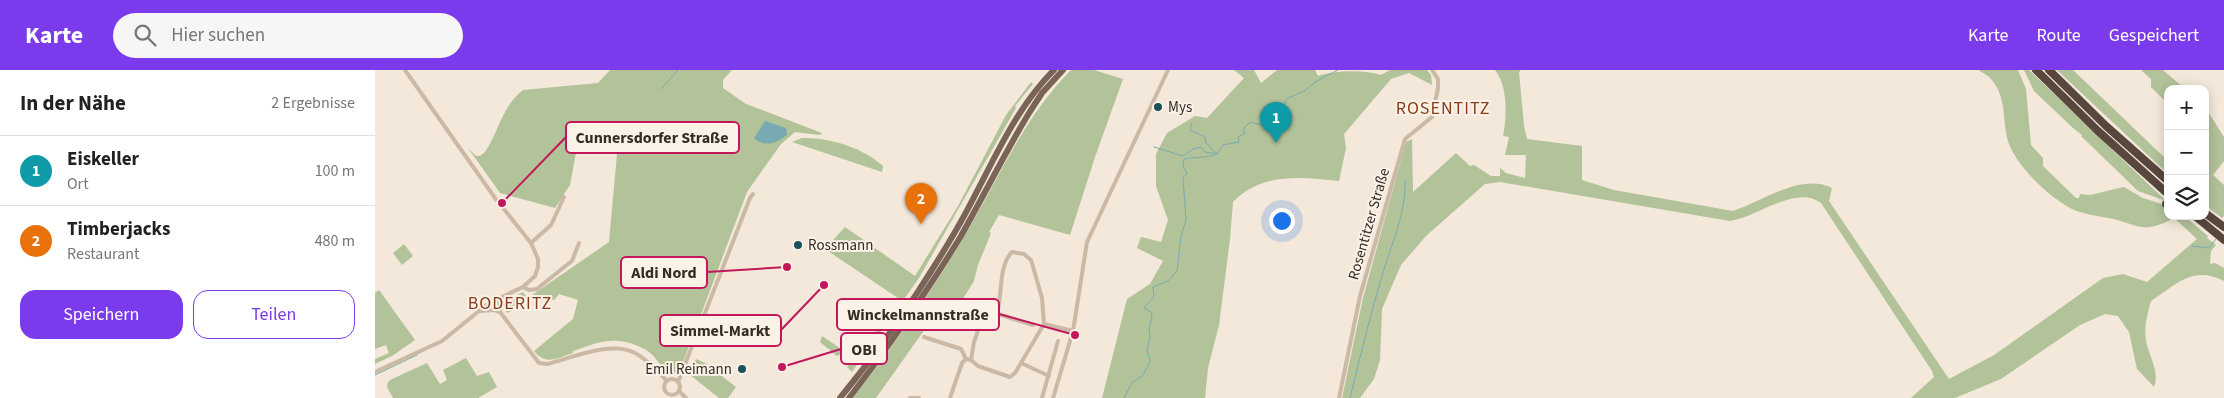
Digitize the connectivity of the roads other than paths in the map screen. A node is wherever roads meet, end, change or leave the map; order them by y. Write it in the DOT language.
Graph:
graph roads {
  1 [pos="405,70"];
  2 [pos="1054,70"];
  3 [pos="1063,70"];
  4 [pos="1168,70"];
  5 [pos="1432,70"];
  6 [pos="2036,70"];
  7 [pos="2049,70"];
  8 [pos="2164,177"];
  9 [pos="2164,190"];
  10 [pos="753,194"];
  11 [pos="565,197"];
  12 [pos="2209,216"];
  13 [pos="2200,220"];
  14 [pos="2221,225"];
  15 [pos="2224,240"];
  16 [pos="531,243"];
  17 [pos="579,243"];
  18 [pos="523,287"];
  19 [pos="501,298"];
  20 [pos="479,311"];
  21 [pos="996,311"];
  22 [pos="500,312"];
  23 [pos="1044,324"];
  24 [pos="1033,325"];
  25 [pos="1073,331"];
  26 [pos="924,337"];
  27 [pos="1058,341"];
  28 [pos="969,359"];
  29 [pos="1021,363"];
  30 [pos="375,372"];
  31 [pos="1049,376"];
  32 [pos="667,381"];
  33 [pos="678,382"];
  34 [pos="679,391"];
  35 [pos="686,398"];
  36 [pos="840,398"];
  37 [pos="849,398"];
  38 [pos="910,398"];
  39 [pos="919,398"];
  40 [pos="950,398"];
  41 [pos="1043,398"];
  42 [pos="1053,398"];
  43 [pos="1339,398"];
  1 -- 16 [label="street"];
  2 -- 36 [label="main road"];
  3 -- 37 [label="main road"];
  4 -- 25 [label="street"];
  5 -- 43 [label="street, Rosentitzer Straße"];
  6 -- 9 [label="highway"];
  7 -- 8 [label="highway"];
  10 -- 33 [label="street"];
  11 -- 16 [label="street"];
  12 -- 14 [label="highway"];
  13 -- 15 [label="highway"];
  16 -- 18 [label="street"];
  17 -- 18 [label="street"];
  18 -- 19 [label="street"];
  19 -- 20 [label="street"];
  19 -- 22 [label="street"];
  20 -- 22 [label="street"];
  20 -- 30 [label="street"];
  21 -- 23 [label="street"];
  21 -- 24 [label="street"];
  21 -- 28 [label="street"];
  22 -- 32 [label="street"];
  23 -- 25 [label="street"];
  23 -- 29 [label="street"];
  25 -- 42 [label="street"];
  26 -- 28 [label="street"];
  27 -- 31 [label="street"];
  28 -- 29 [label="street"];
  28 -- 40 [label="street"];
  29 -- 31 [label="street"];
  31 -- 41 [label="street"];
  32 -- 33 [label="street"];
  32 -- 34 [label="street"];
  33 -- 34 [label="street"];
  34 -- 35 [label="street"];
  38 -- 39 [label="street"];
}
